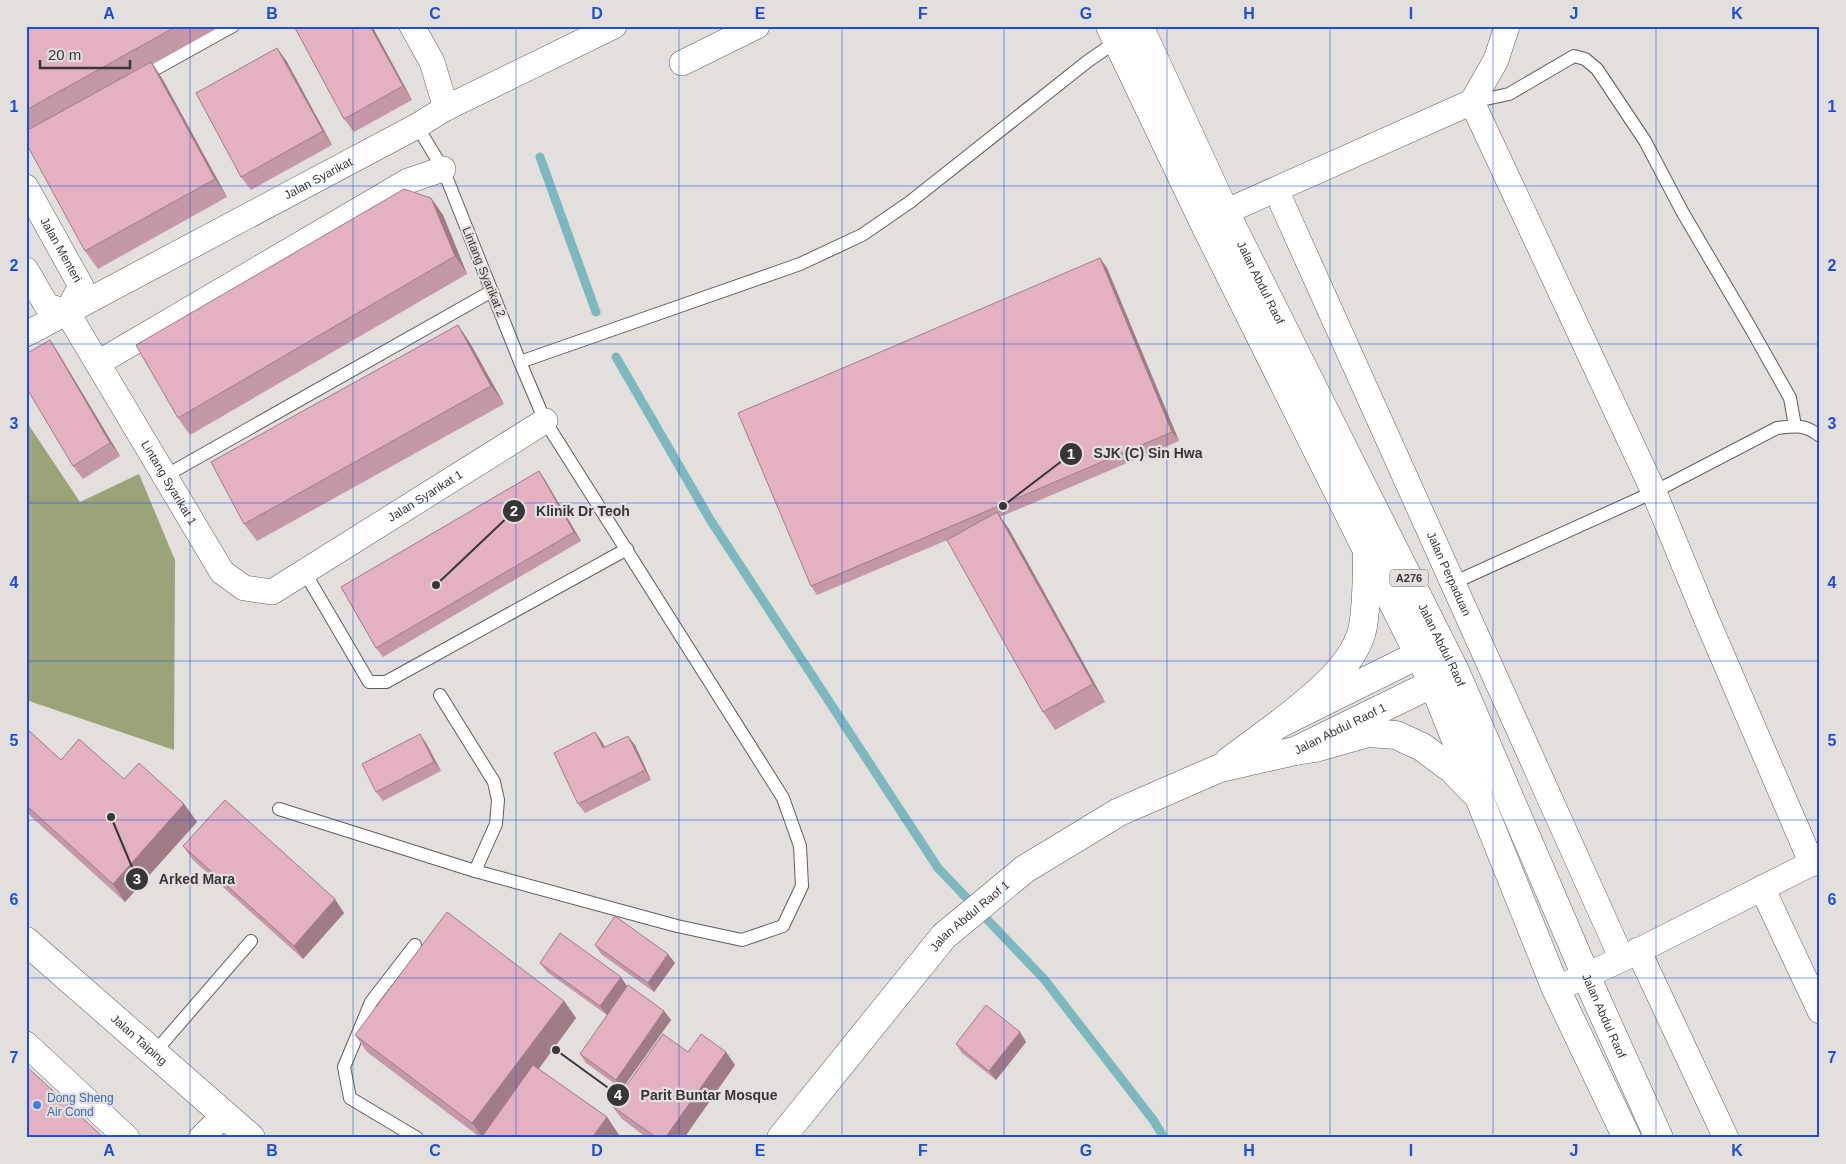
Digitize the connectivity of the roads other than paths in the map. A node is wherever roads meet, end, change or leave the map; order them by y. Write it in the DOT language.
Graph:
graph roads {
  1 [pos="233,26"];
  2 [pos="412,26"];
  3 [pos="614,26"];
  4 [pos="757,26"];
  5 [pos="1507,26"];
  6 [pos="1122,31"];
  7 [pos="682,63"];
  8 [pos="130,83"];
  9 [pos="1472,102"];
  10 [pos="446,108"];
  11 [pos="417,126"];
  12 [pos="443,169"];
  13 [pos="26,187"];
  14 [pos="1276,190"];
  15 [pos="1225,212"];
  16 [pos="26,270"];
  17 [pos="492,291"];
  18 [pos="67,312"];
  19 [pos="26,334"];
  20 [pos="520,362"];
  21 [pos="98,363"];
  22 [pos="545,421"];
  23 [pos="1795,426"];
  24 [pos="1820,436"];
  25 [pos="165,476"];
  26 [pos="1654,492"];
  27 [pos="627,549"];
  28 [pos="1367,549"];
  29 [pos="304,571"];
  30 [pos="1453,583"];
  31 [pos="1430,648"];
  32 [pos="1445,678"];
  33 [pos="440,695"];
  34 [pos="1279,724"];
  35 [pos="1295,751"];
  36 [pos="1220,768"];
  37 [pos="1479,796"];
  38 [pos="279,809"];
  39 [pos="1816,862"];
  40 [pos="475,871"];
  41 [pos="1762,888"];
  42 [pos="251,941"];
  43 [pos="414,946"];
  44 [pos="29,950"];
  45 [pos="1630,954"];
  46 [pos="1586,976"];
  47 [pos="1556,989"];
  48 [pos="1820,1011"];
  49 [pos="26,1044"];
  50 [pos="154,1053"];
  51 [pos="224,1114"];
  52 [pos="127,1138"];
  53 [pos="201,1138"];
  54 [pos="251,1138"];
  55 [pos="417,1138"];
  56 [pos="781,1138"];
  57 [pos="1627,1138"];
  58 [pos="1660,1138"];
  59 [pos="1726,1138"];
  1 -- 8 [label="lane"];
  2 -- 10 [label="street"];
  3 -- 10 [label="street, Jalan Syarikat"];
  4 -- 7 [label="street"];
  5 -- 9 [label="street"];
  6 -- 15 [label="main road, Jalan Abdul Raof / A276"];
  6 -- 20 [label="lane"];
  6 -- 28 [label="main road, Jalan Abdul Raof / A276"];
  9 -- 14 [label="street"];
  9 -- 23 [label="lane"];
  9 -- 26 [label="street"];
  10 -- 11 [label="street, Jalan Syarikat"];
  11 -- 12 [label="lane, Lintang Syarikat 2"];
  11 -- 18 [label="street, Jalan Syarikat"];
  12 -- 17 [label="lane, Lintang Syarikat 2"];
  12 -- 21 [label="street"];
  13 -- 18 [label="street, Jalan Menteri"];
  14 -- 15 [label="street"];
  14 -- 30 [label="street, Jalan Perpaduan"];
  15 -- 31 [label="main road, Jalan Abdul Raof / A276"];
  16 -- 18 [label="street"];
  17 -- 20 [label="lane, Lintang Syarikat 2"];
  17 -- 25 [label="lane"];
  18 -- 19 [label="street, Jalan Syarikat"];
  18 -- 21 [label="street, Lintang Syarikat 1"];
  20 -- 22 [label="lane, Lintang Syarikat 2"];
  21 -- 25 [label="street, Lintang Syarikat 1"];
  22 -- 27 [label="lane, Lintang Syarikat 2"];
  22 -- 29 [label="street, Jalan Syarikat 1"];
  23 -- 24 [label="lane"];
  23 -- 26 [label="lane"];
  25 -- 29 [label="street, Lintang Syarikat 1"];
  26 -- 30 [label="lane"];
  26 -- 39 [label="street"];
  27 -- 29 [label="lane"];
  27 -- 40 [label="lane, Lintang Syarikat 2"];
  28 -- 31 [label="main road, Jalan Abdul Raof / A276"];
  28 -- 34 [label="main road"];
  30 -- 45 [label="street, Jalan Perpaduan"];
  31 -- 32 [label="main road, Jalan Abdul Raof / A276"];
  31 -- 34 [label="main road, Jalan Abdul Raof 1"];
  32 -- 35 [label="main road, Jalan Abdul Raof 1"];
  32 -- 37 [label="main road, Jalan Abdul Raof / A276"];
  32 -- 46 [label="main road, Jalan Abdul Raof / A276"];
  33 -- 40 [label="lane"];
  34 -- 36 [label="main road, Jalan Abdul Raof 1"];
  35 -- 36 [label="main road, Jalan Abdul Raof 1"];
  35 -- 37 [label="main road"];
  36 -- 56 [label="main road, Jalan Abdul Raof 1"];
  37 -- 47 [label="main road, Jalan Abdul Raof / A276"];
  38 -- 40 [label="lane, Lintang Syarikat 2"];
  39 -- 41 [label="street"];
  41 -- 45 [label="street"];
  41 -- 48 [label="street"];
  42 -- 50 [label="lane"];
  43 -- 55 [label="lane"];
  44 -- 50 [label="main road, Jalan Taiping"];
  45 -- 46 [label="street"];
  45 -- 59 [label="street, Jalan Perpaduan"];
  46 -- 47 [label="street"];
  46 -- 58 [label="main road, Jalan Abdul Raof / A276"];
  47 -- 57 [label="main road, Jalan Abdul Raof / A276"];
  49 -- 52 [label="street"];
  50 -- 51 [label="main road, Jalan Taiping"];
  51 -- 53 [label="street"];
  51 -- 54 [label="main road, Jalan Taiping"];
}
